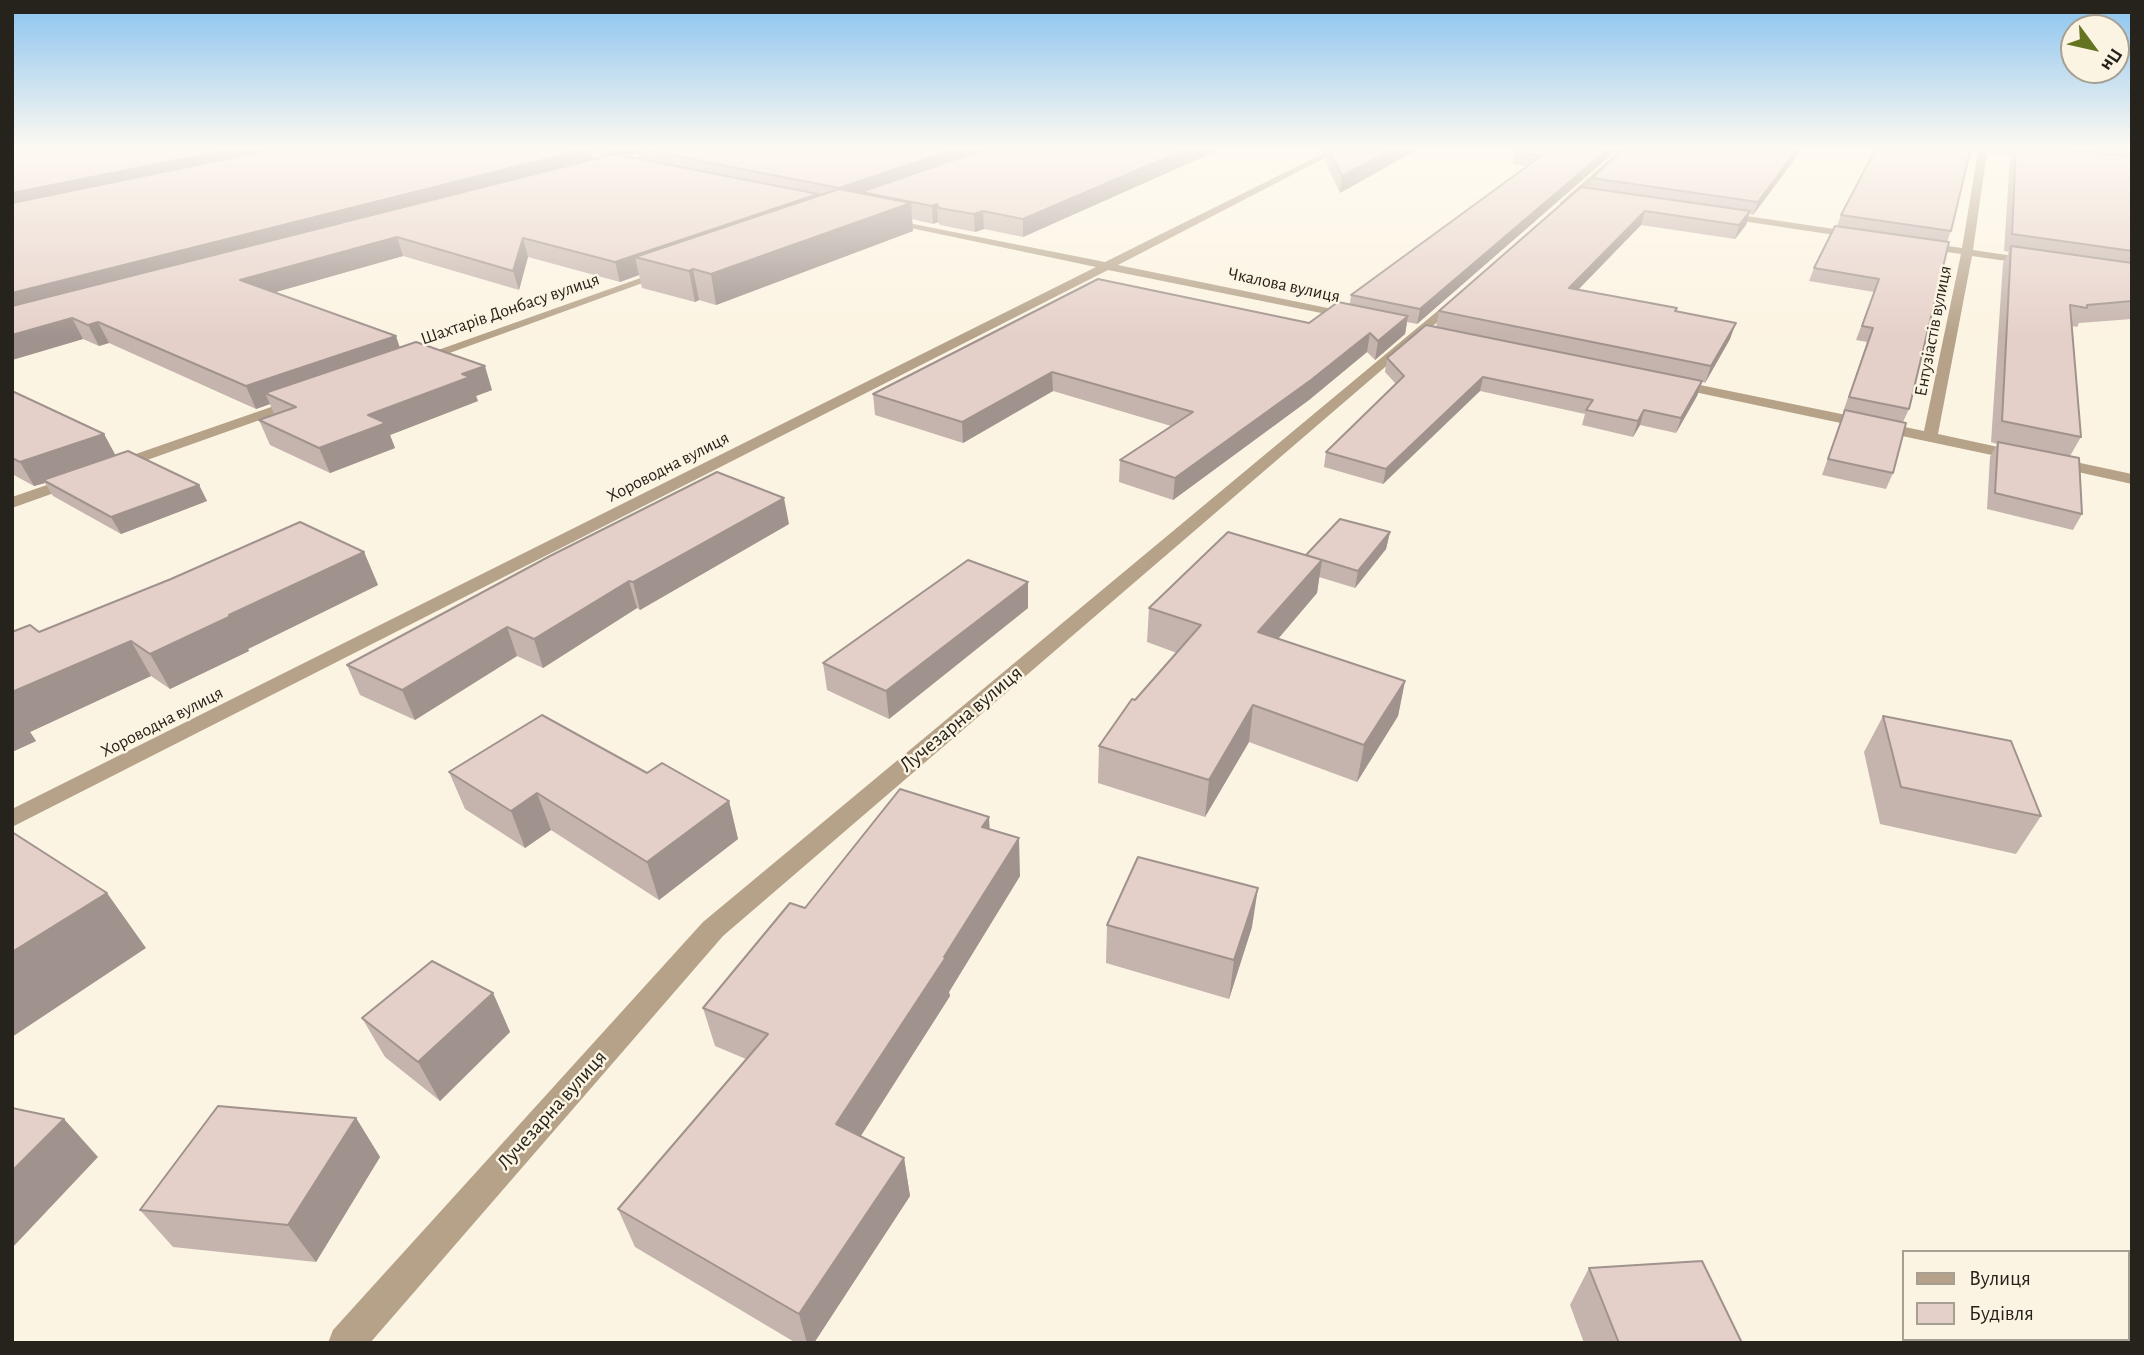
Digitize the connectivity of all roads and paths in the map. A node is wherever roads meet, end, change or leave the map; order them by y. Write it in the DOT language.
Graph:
graph roads {
  1 [pos="1216,211"];
  2 [pos="1559,211"];
  3 [pos="1971,211"];
  4 [pos="1710,214"];
  5 [pos="868,216"];
  6 [pos="1545,221"];
  7 [pos="1872,238"];
  8 [pos="1913,244"];
  9 [pos="1967,252"];
  10 [pos="2049,264"];
  11 [pos="1109,266"];
  12 [pos="677,268"];
  13 [pos="1473,285"];
  14 [pos="1367,320"];
  15 [pos="403,365"];
  16 [pos="1662,381"];
  17 [pos="312,397"];
  18 [pos="1930,437"];
  19 [pos="2132,479"];
  20 [pos="12,503"];
  21 [pos="12,819"];
  22 [pos="346,1343"];
  1 -- 11 [label="street, Хороводна вулиця"];
  2 -- 6 [label="street"];
  3 -- 9 [label="street, Ентузіастів вулиця"];
  4 -- 7 [label="street"];
  5 -- 11 [label="street, Чкалова вулиця"];
  8 -- 9 [label="street"];
  9 -- 10 [label="street"];
  9 -- 18 [label="street, Ентузіастів вулиця"];
  11 -- 14 [label="street, Чкалова вулиця"];
  11 -- 21 [label="street, Хороводна вулиця"];
  12 -- 15 [label="street, Шахтарів Донбасу вулиця"];
  13 -- 22 [label="street, Лучезарна вулиця"];
  16 -- 18 [label="street"];
  17 -- 20 [label="street"];
  18 -- 19 [label="street"];
}
